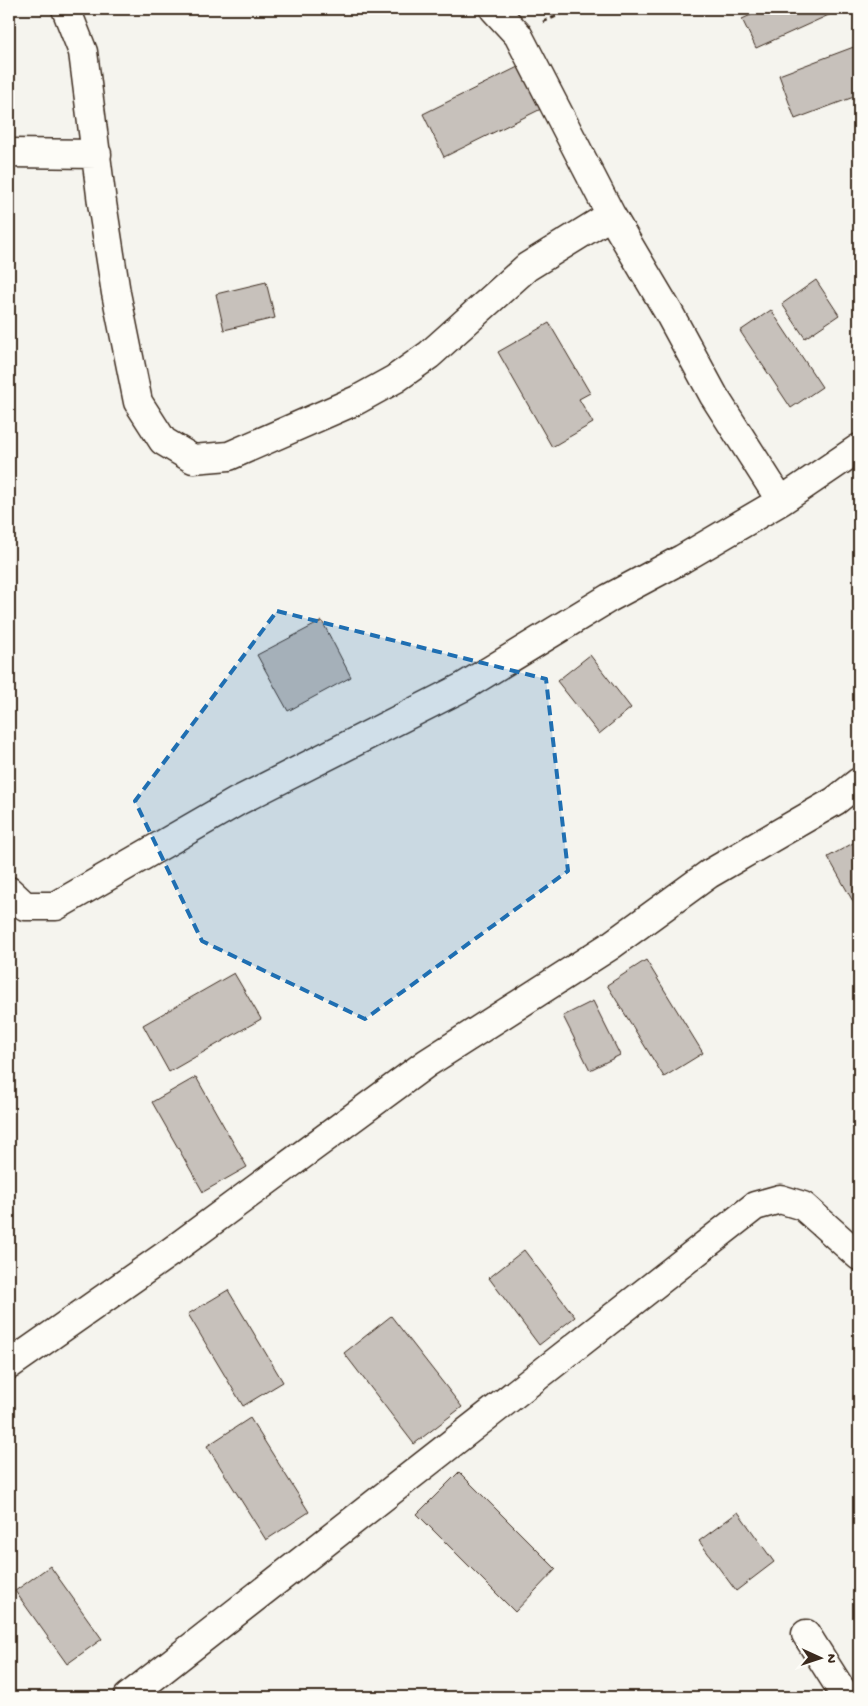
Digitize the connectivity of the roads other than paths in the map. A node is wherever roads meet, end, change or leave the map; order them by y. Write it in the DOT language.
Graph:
graph roads {
  1 [pos="66,9"];
  2 [pos="494,9"];
  3 [pos="9,153"];
  4 [pos="97,154"];
  5 [pos="610,215"];
  6 [pos="859,448"];
  7 [pos="780,501"];
  8 [pos="859,782"];
  9 [pos="9,891"];
  10 [pos="859,1256"];
  11 [pos="9,1365"];
  12 [pos="806,1634"];
  13 [pos="128,1697"];
  14 [pos="846,1697"];
  1 -- 4 [label="street"];
  2 -- 5 [label="street"];
  3 -- 4 [label="street"];
  4 -- 5 [label="street"];
  5 -- 7 [label="street"];
  6 -- 7 [label="street"];
  7 -- 9 [label="street"];
  8 -- 11 [label="street"];
  10 -- 13 [label="street"];
  12 -- 14 [label="street"];
}
